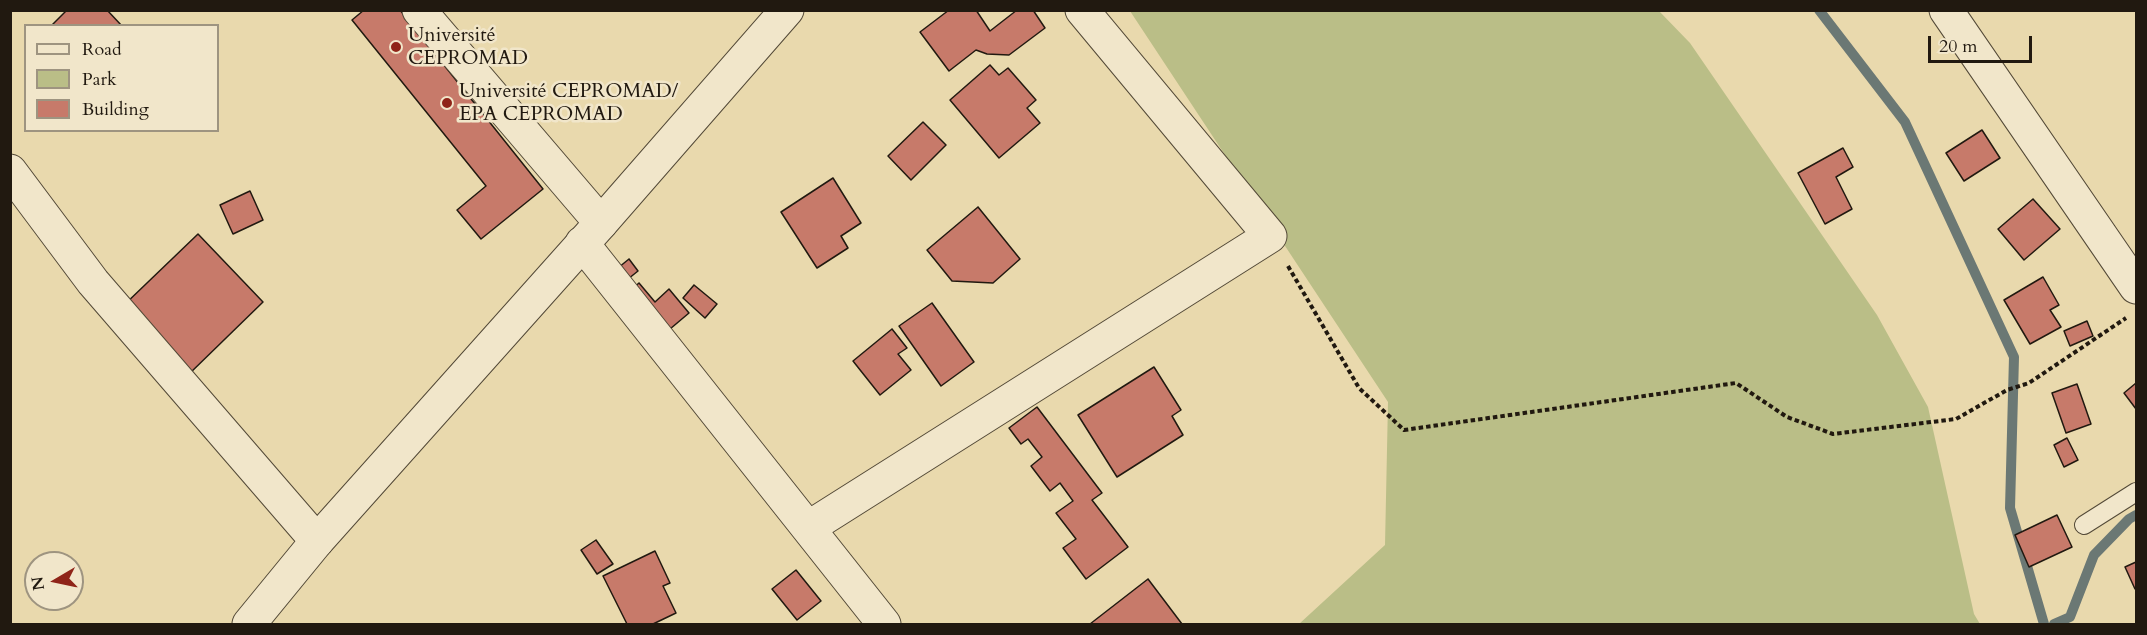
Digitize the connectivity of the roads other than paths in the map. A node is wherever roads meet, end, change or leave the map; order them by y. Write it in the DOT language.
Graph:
graph roads {
  1 [pos="419,10"];
  2 [pos="787,10"];
  3 [pos="1082,10"];
  4 [pos="1946,10"];
  5 [pos="10,171"];
  6 [pos="592,233"];
  7 [pos="2132,302"];
  8 [pos="2136,492"];
  9 [pos="2084,525"];
  10 [pos="808,528"];
  11 [pos="317,541"];
  12 [pos="249,624"];
  13 [pos="884,624"];
  1 -- 6 [label="street"];
  2 -- 6 [label="street"];
  3 -- 10 [label="street"];
  4 -- 7 [label="street"];
  5 -- 11 [label="street"];
  6 -- 10 [label="street"];
  6 -- 11 [label="street"];
  8 -- 9 [label="lane"];
  10 -- 13 [label="street"];
  11 -- 12 [label="street"];
}
